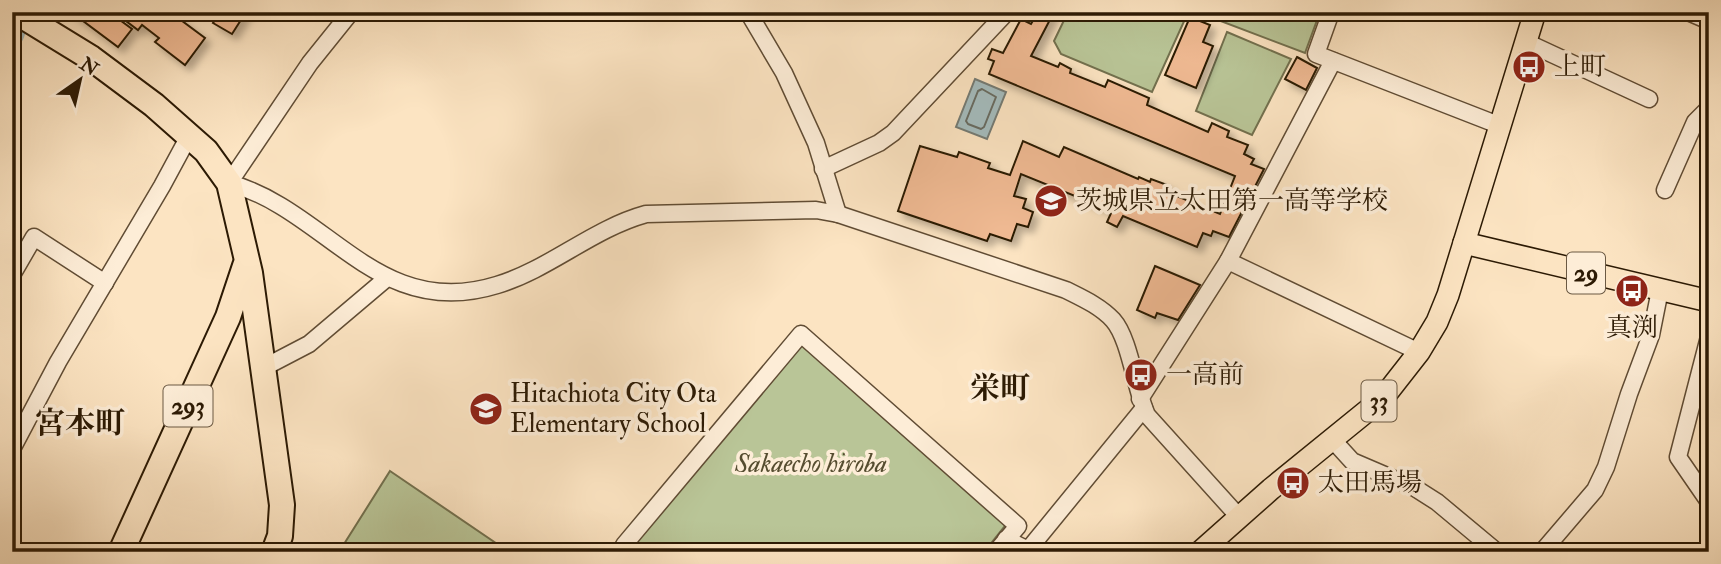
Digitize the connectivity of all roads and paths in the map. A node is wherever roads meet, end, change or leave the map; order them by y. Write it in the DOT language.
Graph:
graph roads {
  1 [pos="16,12"];
  2 [pos="351,12"];
  3 [pos="748,12"];
  4 [pos="1007,12"];
  5 [pos="1331,12"];
  6 [pos="1535,12"];
  7 [pos="1688,12"];
  8 [pos="1709,21"];
  9 [pos="1526,42"];
  10 [pos="1333,61"];
  11 [pos="1649,99"];
  12 [pos="1709,108"];
  13 [pos="1500,126"];
  14 [pos="189,136"];
  15 [pos="823,169"];
  16 [pos="229,183"];
  17 [pos="1665,190"];
  18 [pos="838,214"];
  19 [pos="1464,243"];
  20 [pos="1228,261"];
  21 [pos="12,275"];
  22 [pos="387,278"];
  23 [pos="105,283"];
  24 [pos="1660,290"];
  25 [pos="245,301"];
  26 [pos="1709,301"];
  27 [pos="1709,337"];
  28 [pos="1419,352"];
  29 [pos="263,368"];
  30 [pos="1142,403"];
  31 [pos="1331,438"];
  32 [pos="13,444"];
  33 [pos="1709,502"];
  34 [pos="1239,517"];
  35 [pos="1001,545"];
  36 [pos="121,552"];
  37 [pos="274,552"];
  38 [pos="632,552"];
  39 [pos="1200,552"];
  40 [pos="1497,552"];
  41 [pos="1542,552"];
  1 -- 14 [label="highway"];
  2 -- 16 [label="street"];
  3 -- 15 [label="street"];
  4 -- 15 [label="street"];
  5 -- 10 [label="street"];
  6 -- 9 [label="main road"];
  7 -- 8 [label="street"];
  9 -- 11 [label="street"];
  9 -- 13 [label="main road"];
  10 -- 13 [label="street"];
  10 -- 20 [label="street"];
  12 -- 17 [label="street"];
  13 -- 19 [label="main road"];
  14 -- 16 [label="highway"];
  14 -- 23 [label="street"];
  15 -- 18 [label="street"];
  16 -- 22 [label="street"];
  16 -- 25 [label="highway"];
  18 -- 22 [label="street"];
  18 -- 30 [label="street"];
  19 -- 24 [label="main road, 29"];
  19 -- 28 [label="main road, 33"];
  20 -- 28 [label="street"];
  20 -- 30 [label="street"];
  21 -- 23 [label="street"];
  22 -- 29 [label="street"];
  23 -- 32 [label="street"];
  24 -- 26 [label="main road, 29"];
  24 -- 41 [label="street"];
  25 -- 29 [label="highway"];
  25 -- 36 [label="highway, 293"];
  27 -- 33 [label="street"];
  28 -- 31 [label="main road, 33"];
  29 -- 37 [label="highway"];
  30 -- 34 [label="street"];
  30 -- 35 [label="street"];
  31 -- 34 [label="main road, 33"];
  31 -- 40 [label="street"];
  34 -- 39 [label="main road, 33"];
  35 -- 38 [label="street"];
}
